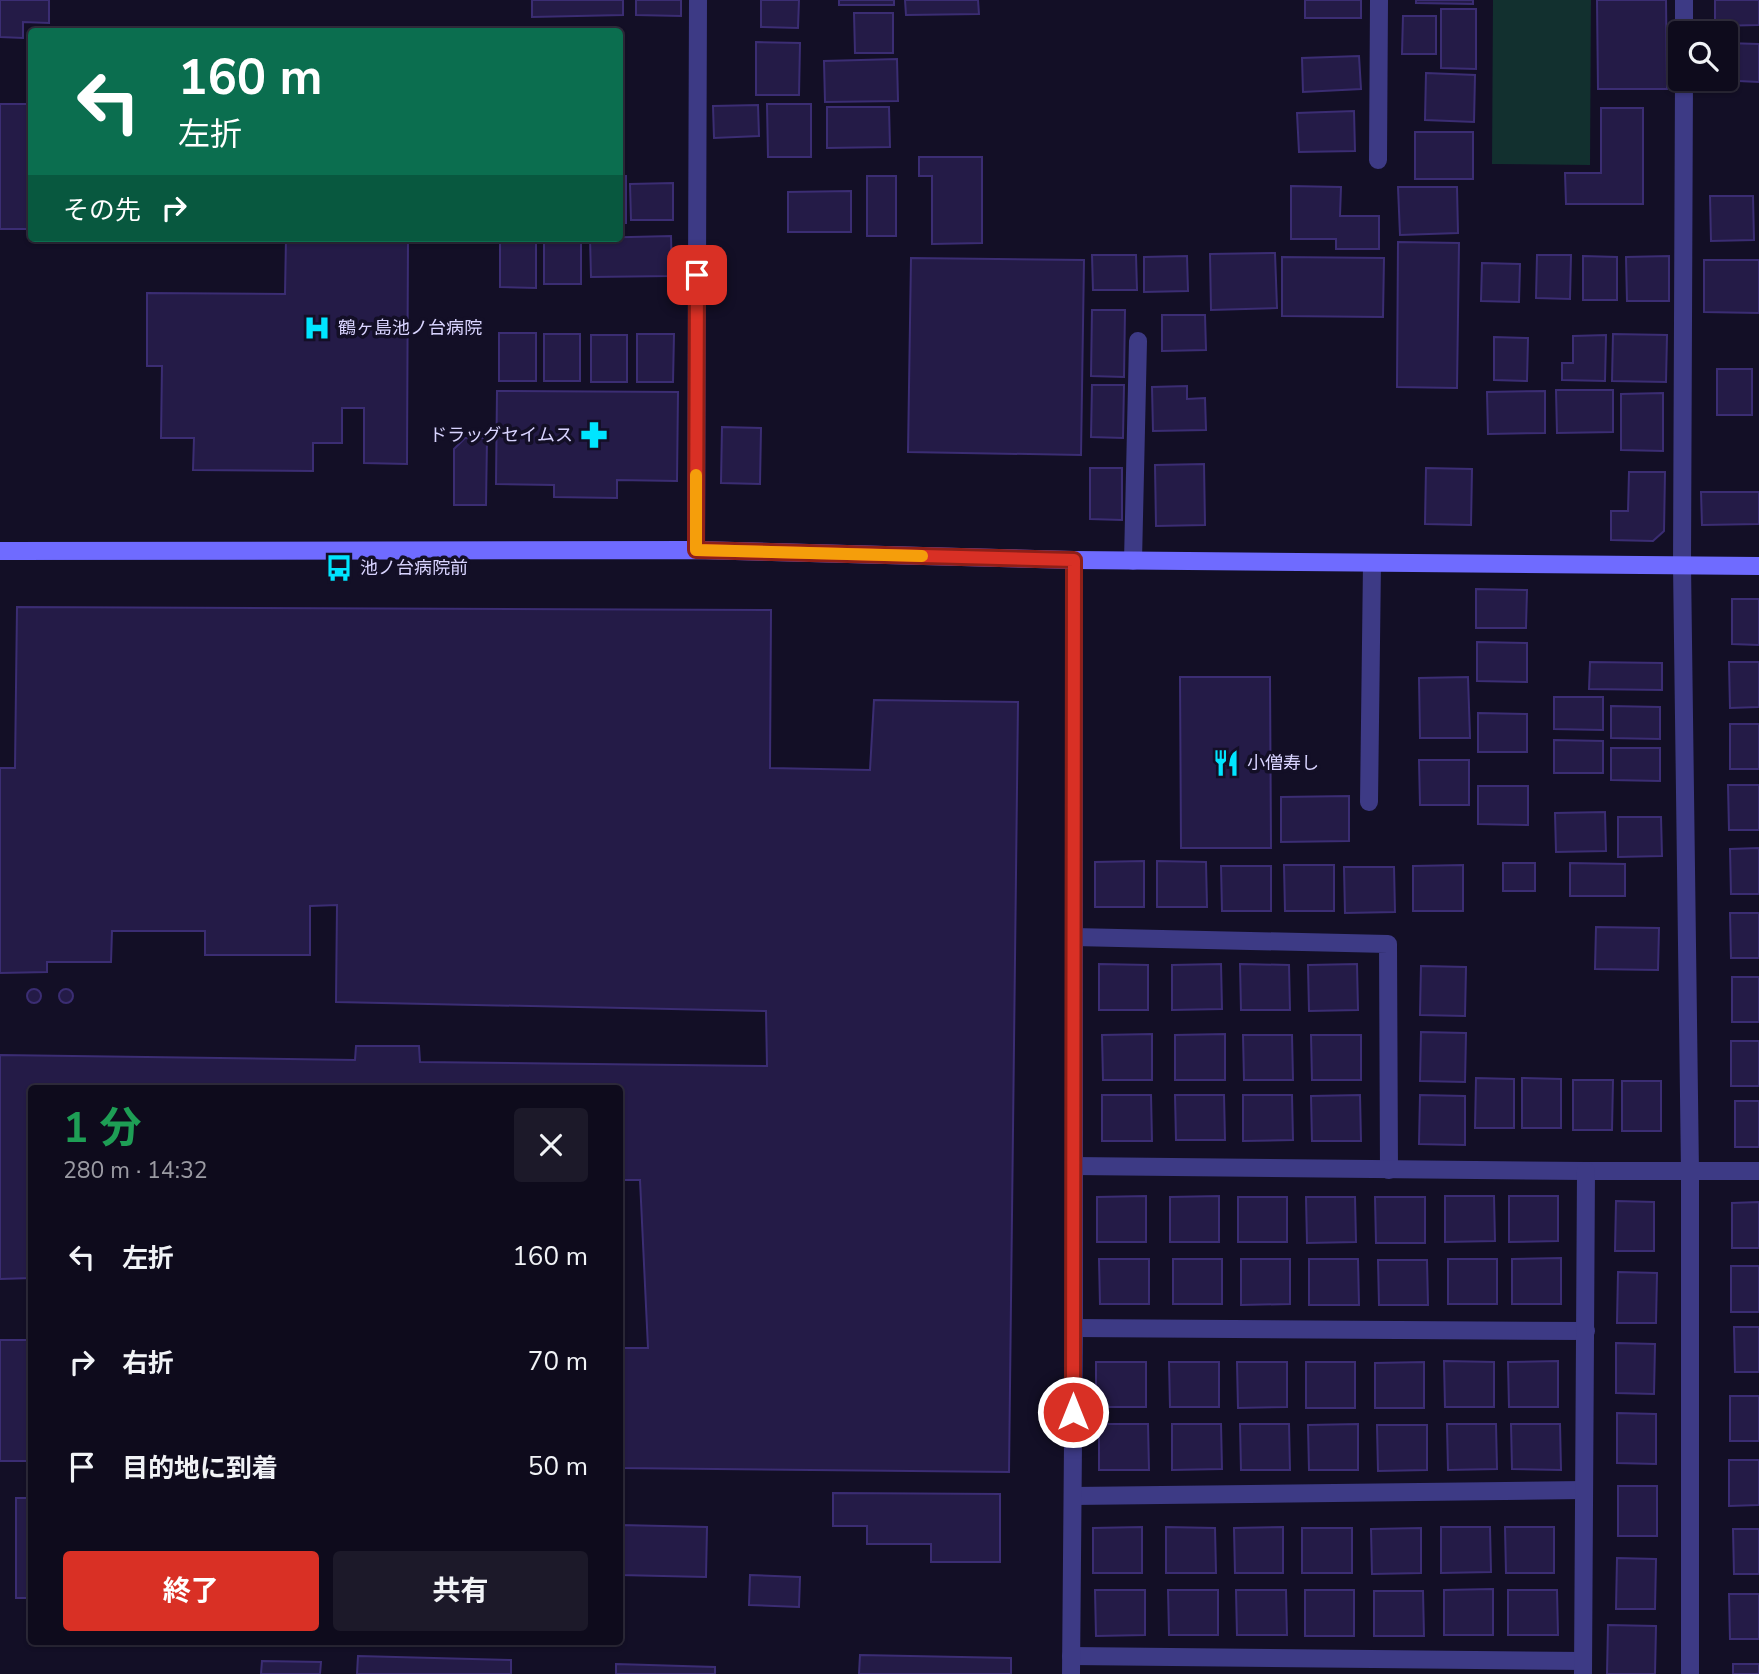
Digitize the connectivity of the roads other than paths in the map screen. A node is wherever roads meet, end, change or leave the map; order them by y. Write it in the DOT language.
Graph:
graph roads {
  1 [pos="698,0"];
  2 [pos="1379,0"];
  3 [pos="1684,0"];
  4 [pos="1684,21"];
  5 [pos="1684,91"];
  6 [pos="1378,160"];
  7 [pos="1138,341"];
  8 [pos="696,550"];
  9 [pos="0,551"];
  10 [pos="1074,560"];
  11 [pos="1133,561"];
  12 [pos="1373,563"];
  13 [pos="1682,565"];
  14 [pos="1759,566"];
  15 [pos="1369,802"];
  16 [pos="1074,937"];
  17 [pos="1074,1166"];
  18 [pos="1389,1170"];
  19 [pos="1586,1171"];
  20 [pos="1690,1171"];
  21 [pos="1759,1171"];
  22 [pos="1074,1328"];
  23 [pos="1586,1331"];
  24 [pos="1584,1490"];
  25 [pos="1073,1496"];
  26 [pos="1071,1656"];
  27 [pos="1583,1667"];
  28 [pos="1071,1674"];
  29 [pos="1690,1674"];
  1 -- 8 [label="street"];
  2 -- 6 [label="street"];
  3 -- 4 [label="street"];
  5 -- 13 [label="street"];
  7 -- 11 [label="street"];
  8 -- 9 [label="street"];
  8 -- 10 [label="street"];
  10 -- 11 [label="street"];
  10 -- 16 [label="street"];
  11 -- 12 [label="street"];
  12 -- 13 [label="street"];
  12 -- 15 [label="street"];
  13 -- 14 [label="street"];
  13 -- 20 [label="street"];
  16 -- 17 [label="street"];
  16 -- 18 [label="street"];
  17 -- 18 [label="street"];
  17 -- 22 [label="street"];
  18 -- 19 [label="street"];
  19 -- 20 [label="street"];
  19 -- 23 [label="street"];
  20 -- 21 [label="street"];
  20 -- 29 [label="street"];
  22 -- 23 [label="street"];
  22 -- 25 [label="street"];
  23 -- 24 [label="street"];
  24 -- 25 [label="street"];
  24 -- 27 [label="street"];
  25 -- 26 [label="street"];
  26 -- 27 [label="street"];
  26 -- 28 [label="street"];
}
